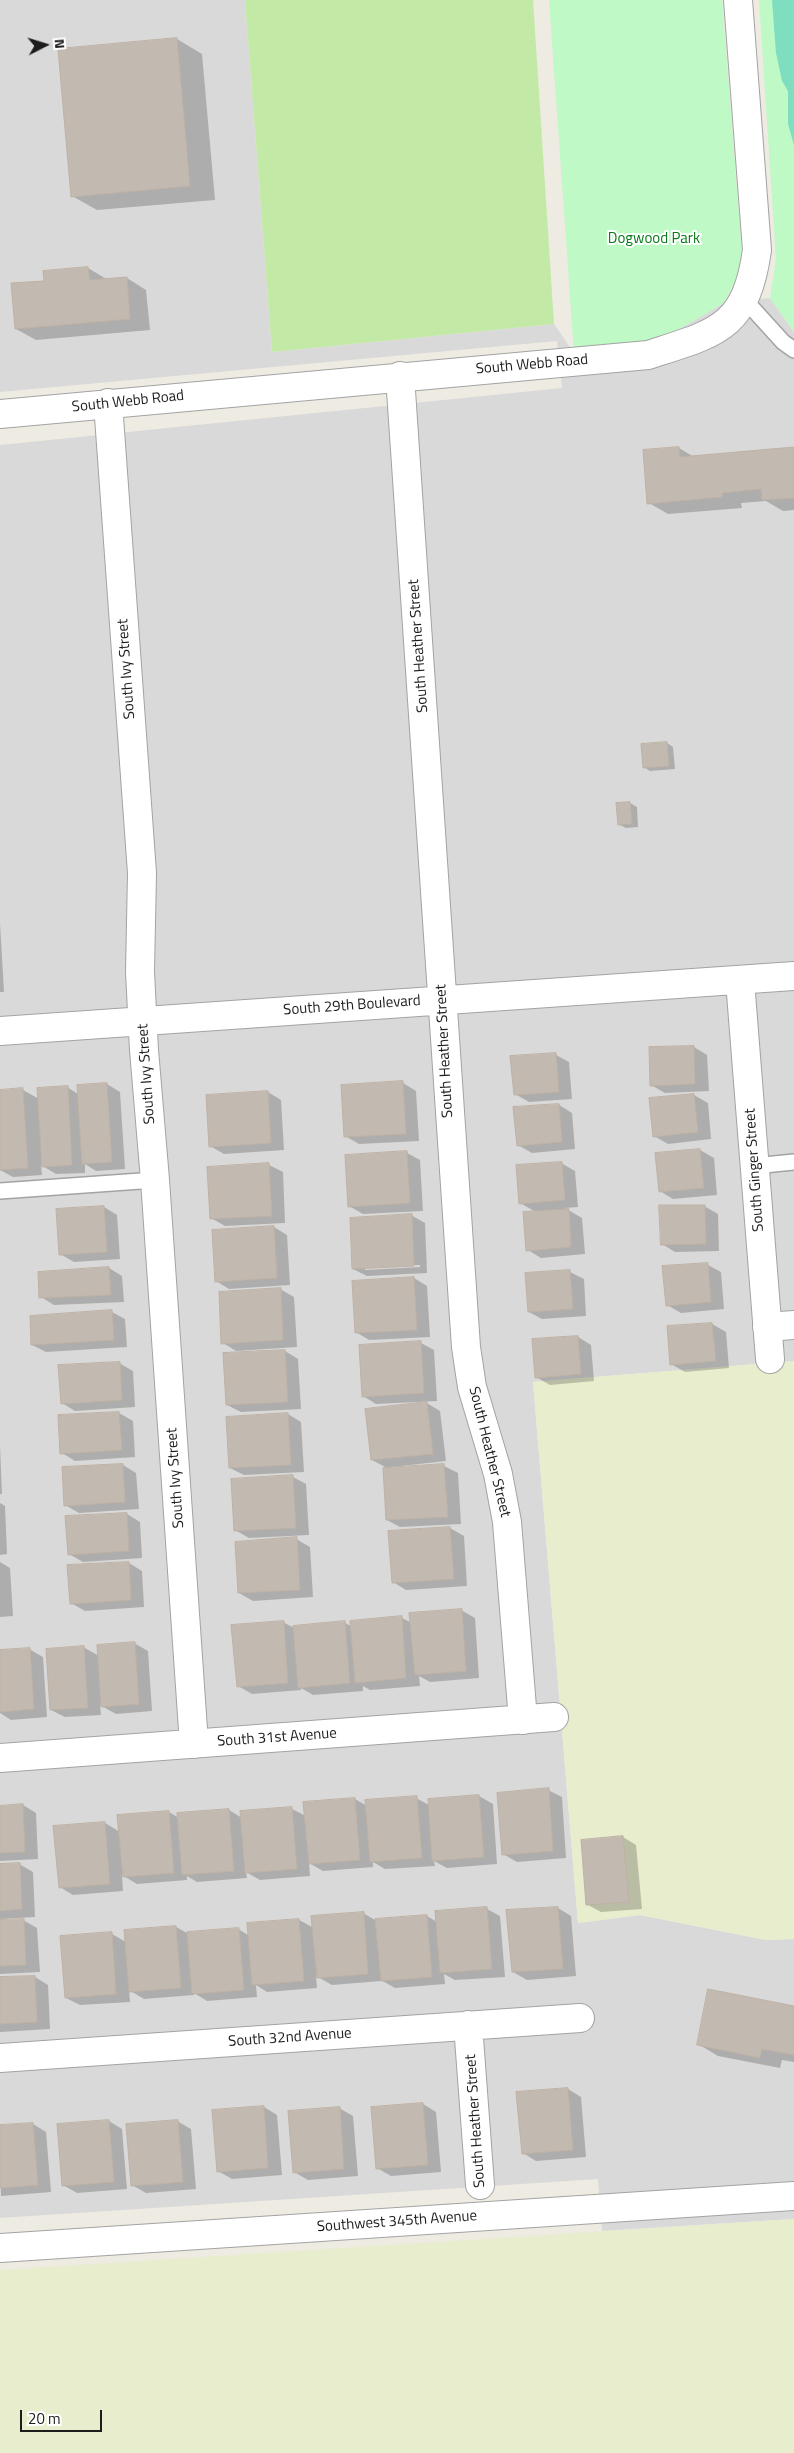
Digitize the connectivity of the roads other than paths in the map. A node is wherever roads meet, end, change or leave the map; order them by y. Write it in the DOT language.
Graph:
graph roads {
  1 [pos="738,0"];
  2 [pos="744,299"];
  3 [pos="794,350"];
  4 [pos="400,376"];
  5 [pos="108,404"];
  6 [pos="0,414"];
  7 [pos="794,976"];
  8 [pos="740,982"];
  9 [pos="443,999"];
  10 [pos="142,1021"];
  11 [pos="0,1031"];
  12 [pos="794,1162"];
  13 [pos="754,1166"];
  14 [pos="156,1180"];
  15 [pos="0,1191"];
  16 [pos="794,1325"];
  17 [pos="767,1327"];
  18 [pos="770,1359"];
  19 [pos="554,1717"];
  20 [pos="523,1720"];
  21 [pos="194,1744"];
  22 [pos="0,1758"];
  23 [pos="580,2018"];
  24 [pos="468,2026"];
  25 [pos="0,2058"];
  26 [pos="480,2185"];
  27 [pos="794,2196"];
  28 [pos="482,2217"];
  29 [pos="0,2248"];
  1 -- 2 [label="street, South Webb Road"];
  2 -- 3 [label="lane"];
  2 -- 4 [label="street, South Webb Road"];
  4 -- 5 [label="street, South Webb Road"];
  4 -- 9 [label="street, South Heather Street"];
  5 -- 6 [label="street, South Webb Road"];
  5 -- 10 [label="street, South Ivy Street"];
  7 -- 8 [label="street, South 29th Boulevard"];
  8 -- 9 [label="street, South 29th Boulevard"];
  8 -- 13 [label="street, South Ginger Street"];
  9 -- 10 [label="street, South 29th Boulevard"];
  9 -- 20 [label="street, South Heather Street"];
  10 -- 11 [label="street, South 29th Boulevard"];
  10 -- 14 [label="street, South Ivy Street"];
  12 -- 13 [label="lane"];
  13 -- 17 [label="street, South Ginger Street"];
  14 -- 15 [label="lane"];
  14 -- 21 [label="street, South Ivy Street"];
  16 -- 17 [label="street"];
  17 -- 18 [label="street, South Ginger Street"];
  19 -- 20 [label="street, South 31st Avenue"];
  20 -- 21 [label="street, South 31st Avenue"];
  21 -- 22 [label="street, South 31st Avenue"];
  23 -- 24 [label="street, South 32nd Avenue"];
  24 -- 25 [label="street, South 32nd Avenue"];
  24 -- 26 [label="street, South Heather Street"];
  26 -- 28 [label="lane, South Heather Street"];
  27 -- 28 [label="street, Southwest 345th Avenue"];
  28 -- 29 [label="street, Southwest 345th Avenue"];
}
